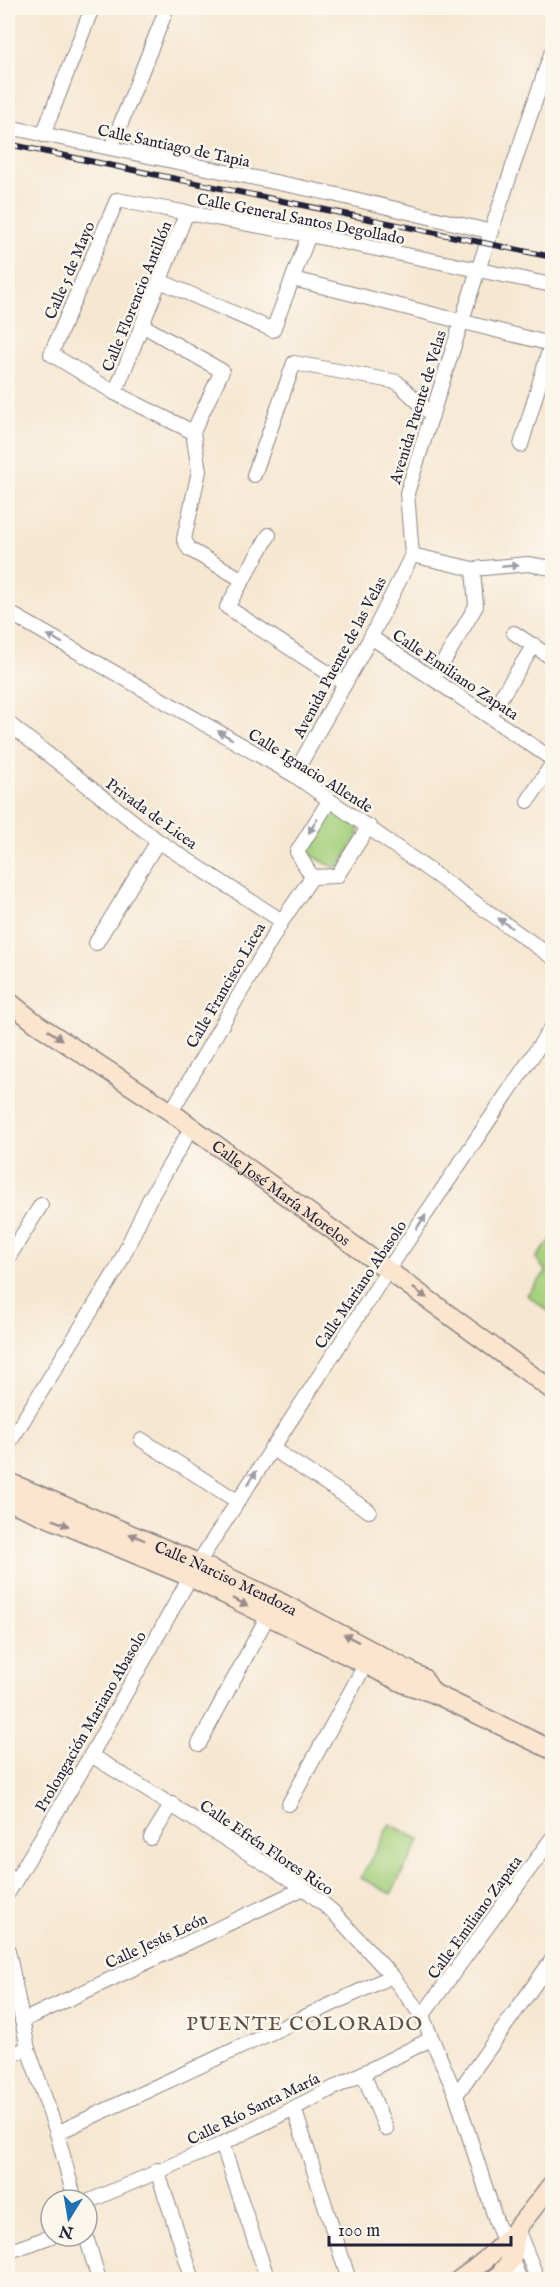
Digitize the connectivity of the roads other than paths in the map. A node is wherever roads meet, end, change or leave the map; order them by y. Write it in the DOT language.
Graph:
graph roads {
  1 [pos="92,8"];
  2 [pos="165,13"];
  3 [pos="552,51"];
  4 [pos="8,128"];
  5 [pos="43,135"];
  6 [pos="111,148"];
  7 [pos="117,200"];
  8 [pos="187,212"];
  9 [pos="492,232"];
  10 [pos="309,235"];
  11 [pos="478,270"];
  12 [pos="293,279"];
  13 [pos="160,281"];
  14 [pos="552,285"];
  15 [pos="461,321"];
  16 [pos="142,325"];
  17 [pos="552,343"];
  18 [pos="115,393"];
  19 [pos="432,416"];
  20 [pos="193,432"];
  21 [pos="521,445"];
  22 [pos="254,475"];
  23 [pos="269,535"];
  24 [pos="412,555"];
  25 [pos="552,568"];
  26 [pos="473,569"];
  27 [pos="243,580"];
  28 [pos="8,612"];
  29 [pos="514,633"];
  30 [pos="371,637"];
  31 [pos="534,645"];
  32 [pos="552,657"];
  33 [pos="434,678"];
  34 [pos="345,684"];
  35 [pos="489,716"];
  36 [pos="8,723"];
  37 [pos="552,759"];
  38 [pos="552,764"];
  39 [pos="294,775"];
  40 [pos="328,801"];
  41 [pos="528,801"];
  42 [pos="369,826"];
  43 [pos="158,841"];
  44 [pos="312,877"];
  45 [pos="282,921"];
  46 [pos="96,943"];
  47 [pos="552,957"];
  48 [pos="8,1001"];
  49 [pos="552,1027"];
  50 [pos="171,1112"];
  51 [pos="192,1127"];
  52 [pos="41,1205"];
  53 [pos="8,1258"];
  54 [pos="388,1270"];
  55 [pos="552,1390"];
  56 [pos="142,1440"];
  57 [pos="8,1445"];
  58 [pos="271,1448"];
  59 [pos="8,1482"];
  60 [pos="8,1501"];
  61 [pos="237,1501"];
  62 [pos="369,1511"];
  63 [pos="194,1570"];
  64 [pos="272,1607"];
  65 [pos="370,1658"];
  66 [pos="199,1744"];
  67 [pos="552,1750"];
  68 [pos="91,1755"];
  69 [pos="172,1804"];
  70 [pos="289,1804"];
  71 [pos="151,1838"];
  72 [pos="552,1838"];
  73 [pos="304,1888"];
  74 [pos="8,1893"];
  75 [pos="8,1950"];
  76 [pos="552,1960"];
  77 [pos="392,1976"];
  78 [pos="422,2016"];
  79 [pos="22,2021"];
  80 [pos="431,2039"];
  81 [pos="28,2049"];
  82 [pos="8,2055"];
  83 [pos="363,2073"];
  84 [pos="456,2095"];
  85 [pos="294,2108"];
  86 [pos="386,2129"];
  87 [pos="57,2133"];
  88 [pos="222,2144"];
  89 [pos="157,2170"];
  90 [pos="552,2184"];
  91 [pos="72,2188"];
  92 [pos="99,2197"];
  93 [pos="39,2241"];
  94 [pos="511,2243"];
  95 [pos="90,2248"];
  96 [pos="8,2252"];
  97 [pos="99,2280"];
  98 [pos="193,2280"];
  99 [pos="268,2280"];
  100 [pos="349,2280"];
  101 [pos="459,2280"];
  102 [pos="495,2280"];
  103 [pos="520,2280"];
  104 [pos="538,2280"];
  1 -- 5 [label="street"];
  2 -- 6 [label="street"];
  3 -- 9 [label="street, Avenida Puente de Velas"];
  4 -- 5 [label="street, Calle Santiago de Tapia"];
  5 -- 6 [label="street, Calle Santiago de Tapia"];
  6 -- 9 [label="street, Calle Santiago de Tapia"];
  7 -- 8 [label="street, Calle General Santos Degollado"];
  7 -- 18 [label="street, Calle 5 de Mayo"];
  8 -- 10 [label="street, Calle General Santos Degollado"];
  8 -- 13 [label="street, Calle Florencio Antillón"];
  9 -- 11 [label="street, Avenida Puente de Velas"];
  10 -- 11 [label="street, Calle General Santos Degollado"];
  10 -- 12 [label="street"];
  11 -- 14 [label="street, Calle General Santos Degollado"];
  11 -- 15 [label="street, Avenida Puente de Velas"];
  12 -- 13 [label="street"];
  12 -- 15 [label="street"];
  13 -- 16 [label="street, Calle Florencio Antillón"];
  15 -- 17 [label="street"];
  15 -- 19 [label="street, Avenida Puente de Velas"];
  16 -- 18 [label="street, Calle Florencio Antillón"];
  16 -- 20 [label="street"];
  17 -- 21 [label="street"];
  18 -- 20 [label="street"];
  19 -- 22 [label="street"];
  19 -- 24 [label="street, Avenida Puente de Velas"];
  20 -- 27 [label="street"];
  23 -- 27 [label="street"];
  24 -- 26 [label="street"];
  24 -- 30 [label="street, Avenida Puente de las Velas"];
  26 -- 25 [label="street, one-way"];
  26 -- 33 [label="street"];
  27 -- 34 [label="street"];
  39 -- 28 [label="street, Calle Ignacio Allende, one-way"];
  29 -- 31 [label="street"];
  30 -- 33 [label="street, Calle Emiliano Zapata"];
  30 -- 34 [label="street, Avenida Puente de las Velas"];
  31 -- 32 [label="street"];
  31 -- 35 [label="street"];
  33 -- 35 [label="street, Calle Emiliano Zapata"];
  34 -- 39 [label="street, Avenida Puente de las Velas"];
  35 -- 37 [label="street, Calle Emiliano Zapata"];
  36 -- 43 [label="street, Privada de Licea"];
  38 -- 41 [label="street"];
  39 -- 40 [label="street, Calle Ignacio Allende"];
  40 -- 42 [label="street, Calle Ignacio Allende"];
  40 -- 44 [label="street, one-way"];
  42 -- 44 [label="street"];
  47 -- 42 [label="street, Calle Ignacio Allende, one-way"];
  43 -- 45 [label="street, Privada de Licea"];
  43 -- 46 [label="street"];
  44 -- 45 [label="street, Calle Francisco Licea"];
  45 -- 50 [label="street, Calle Francisco Licea"];
  48 -- 50 [label="street, Calle José María Morelos, one-way"];
  54 -- 49 [label="street, Calle Mariano Abasolo, one-way"];
  50 -- 51 [label="street, Calle José María Morelos"];
  51 -- 54 [label="street, Calle José María Morelos"];
  51 -- 57 [label="street"];
  52 -- 53 [label="street"];
  54 -- 55 [label="street, Calle José María Morelos, one-way"];
  54 -- 58 [label="street, Calle Mariano Abasolo"];
  56 -- 61 [label="street"];
  61 -- 58 [label="street, Calle Mariano Abasolo, one-way"];
  58 -- 62 [label="street"];
  63 -- 59 [label="street, Calle Narciso Mendoza, one-way"];
  60 -- 63 [label="street, Calle Narciso Mendoza, one-way"];
  61 -- 63 [label="street, Calle Mariano Abasolo"];
  63 -- 64 [label="street, Calle Narciso Mendoza"];
  63 -- 68 [label="street, Prolongación Mariano Abasolo"];
  64 -- 65 [label="street, Calle Narciso Mendoza"];
  64 -- 66 [label="street"];
  65 -- 67 [label="street, Calle Narciso Mendoza"];
  65 -- 70 [label="street"];
  68 -- 69 [label="street, Calle Efrén Flores Rico"];
  68 -- 74 [label="street, Prolongación Mariano Abasolo"];
  69 -- 71 [label="street"];
  69 -- 73 [label="street, Calle Efrén Flores Rico"];
  72 -- 78 [label="street, Calle Emiliano Zapata"];
  73 -- 77 [label="street, Calle Efrén Flores Rico"];
  73 -- 79 [label="street, Calle Jesús León"];
  75 -- 79 [label="street"];
  76 -- 84 [label="street"];
  77 -- 78 [label="street, Calle Efrén Flores Rico"];
  77 -- 87 [label="street"];
  78 -- 80 [label="street, Calle Efrén Flores Rico"];
  79 -- 81 [label="street"];
  80 -- 83 [label="street, Calle Río Santa María"];
  80 -- 84 [label="street, Calle Efrén Flores Rico"];
  81 -- 82 [label="street"];
  81 -- 87 [label="street"];
  83 -- 85 [label="street, Calle Río Santa María"];
  83 -- 86 [label="street"];
  84 -- 94 [label="street, Calle Efrén Flores Rico"];
  85 -- 88 [label="street, Calle Río Santa María"];
  85 -- 100 [label="street"];
  87 -- 91 [label="street"];
  88 -- 89 [label="street, Calle Río Santa María"];
  88 -- 99 [label="street"];
  89 -- 92 [label="street, Calle Río Santa María"];
  89 -- 98 [label="street"];
  90 -- 94 [label="street"];
  93 -- 96 [label="street"];
  94 -- 101 [label="street"];
  94 -- 102 [label="street"];
  94 -- 103 [label="street"];
  94 -- 104 [label="street"];
  95 -- 97 [label="street"];
}
